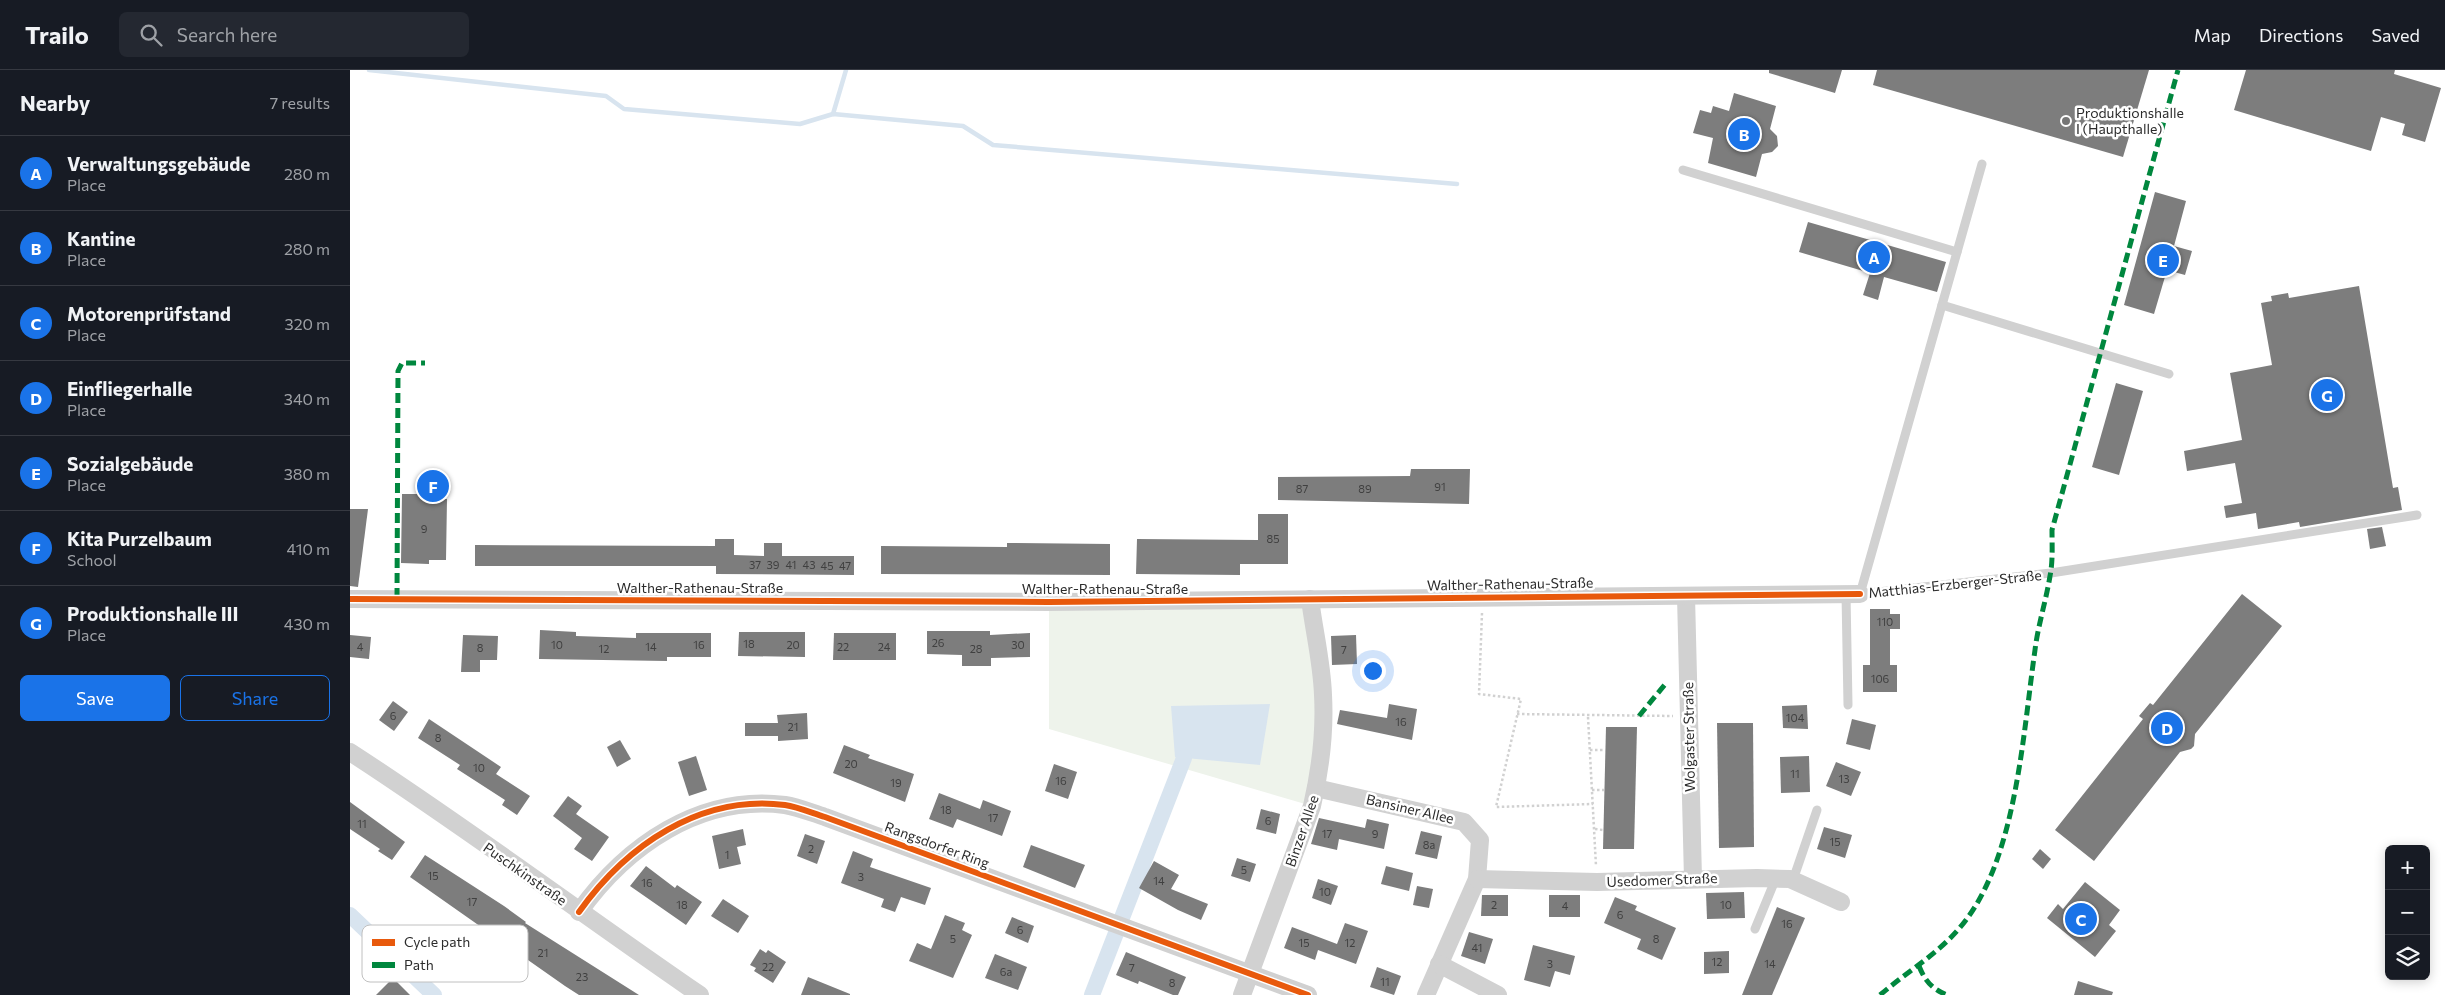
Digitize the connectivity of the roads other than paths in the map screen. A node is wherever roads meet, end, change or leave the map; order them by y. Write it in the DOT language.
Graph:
graph roads {
  1 [pos="1982,164"];
  2 [pos="1684,170"];
  3 [pos="1957,252"];
  4 [pos="1942,305"];
  5 [pos="2169,374"];
  6 [pos="2417,515"];
  7 [pos="1853,594"];
  8 [pos="1686,596"];
  9 [pos="350,599"];
  10 [pos="1310,599"];
  11 [pos="1848,705"];
  12 [pos="350,752"];
  13 [pos="1316,788"];
  14 [pos="1817,810"];
  15 [pos="1477,879"];
  16 [pos="1784,879"];
  17 [pos="1693,880"];
  18 [pos="1841,902"];
  19 [pos="579,912"];
  20 [pos="1755,929"];
  21 [pos="1439,964"];
  22 [pos="1250,974"];
  23 [pos="700,995"];
  24 [pos="1242,995"];
  25 [pos="1308,995"];
  26 [pos="1426,995"];
  27 [pos="1498,995"];
  1 -- 3 [label="lane"];
  2 -- 3 [label="lane"];
  3 -- 4 [label="lane"];
  4 -- 5 [label="lane"];
  4 -- 7 [label="lane"];
  6 -- 7 [label="lane, Matthias-Erzberger-Straße"];
  7 -- 8 [label="street, Walther-Rathenau-Straße"];
  7 -- 11 [label="lane"];
  8 -- 10 [label="street, Walther-Rathenau-Straße"];
  8 -- 17 [label="street, Wolgaster Straße"];
  9 -- 10 [label="street, Walther-Rathenau-Straße"];
  10 -- 13 [label="street, Binzer Allee"];
  12 -- 19 [label="street, Puschkinstraße"];
  13 -- 15 [label="street, Bansiner Allee"];
  13 -- 22 [label="street, Binzer Allee"];
  14 -- 16 [label="lane"];
  15 -- 17 [label="street, Usedomer Straße"];
  15 -- 21 [label="street, Bansiner Allee"];
  16 -- 17 [label="street, Usedomer Straße"];
  16 -- 18 [label="street, Usedomer Straße"];
  16 -- 20 [label="lane"];
  19 -- 22 [label="street, Rangsdorfer Ring"];
  19 -- 23 [label="street, Puschkinstraße"];
  21 -- 26 [label="street, Bansiner Allee"];
  21 -- 27 [label="street"];
  22 -- 24 [label="street, Binzer Allee"];
  22 -- 25 [label="street, Rangsdorfer Ring"];
}
